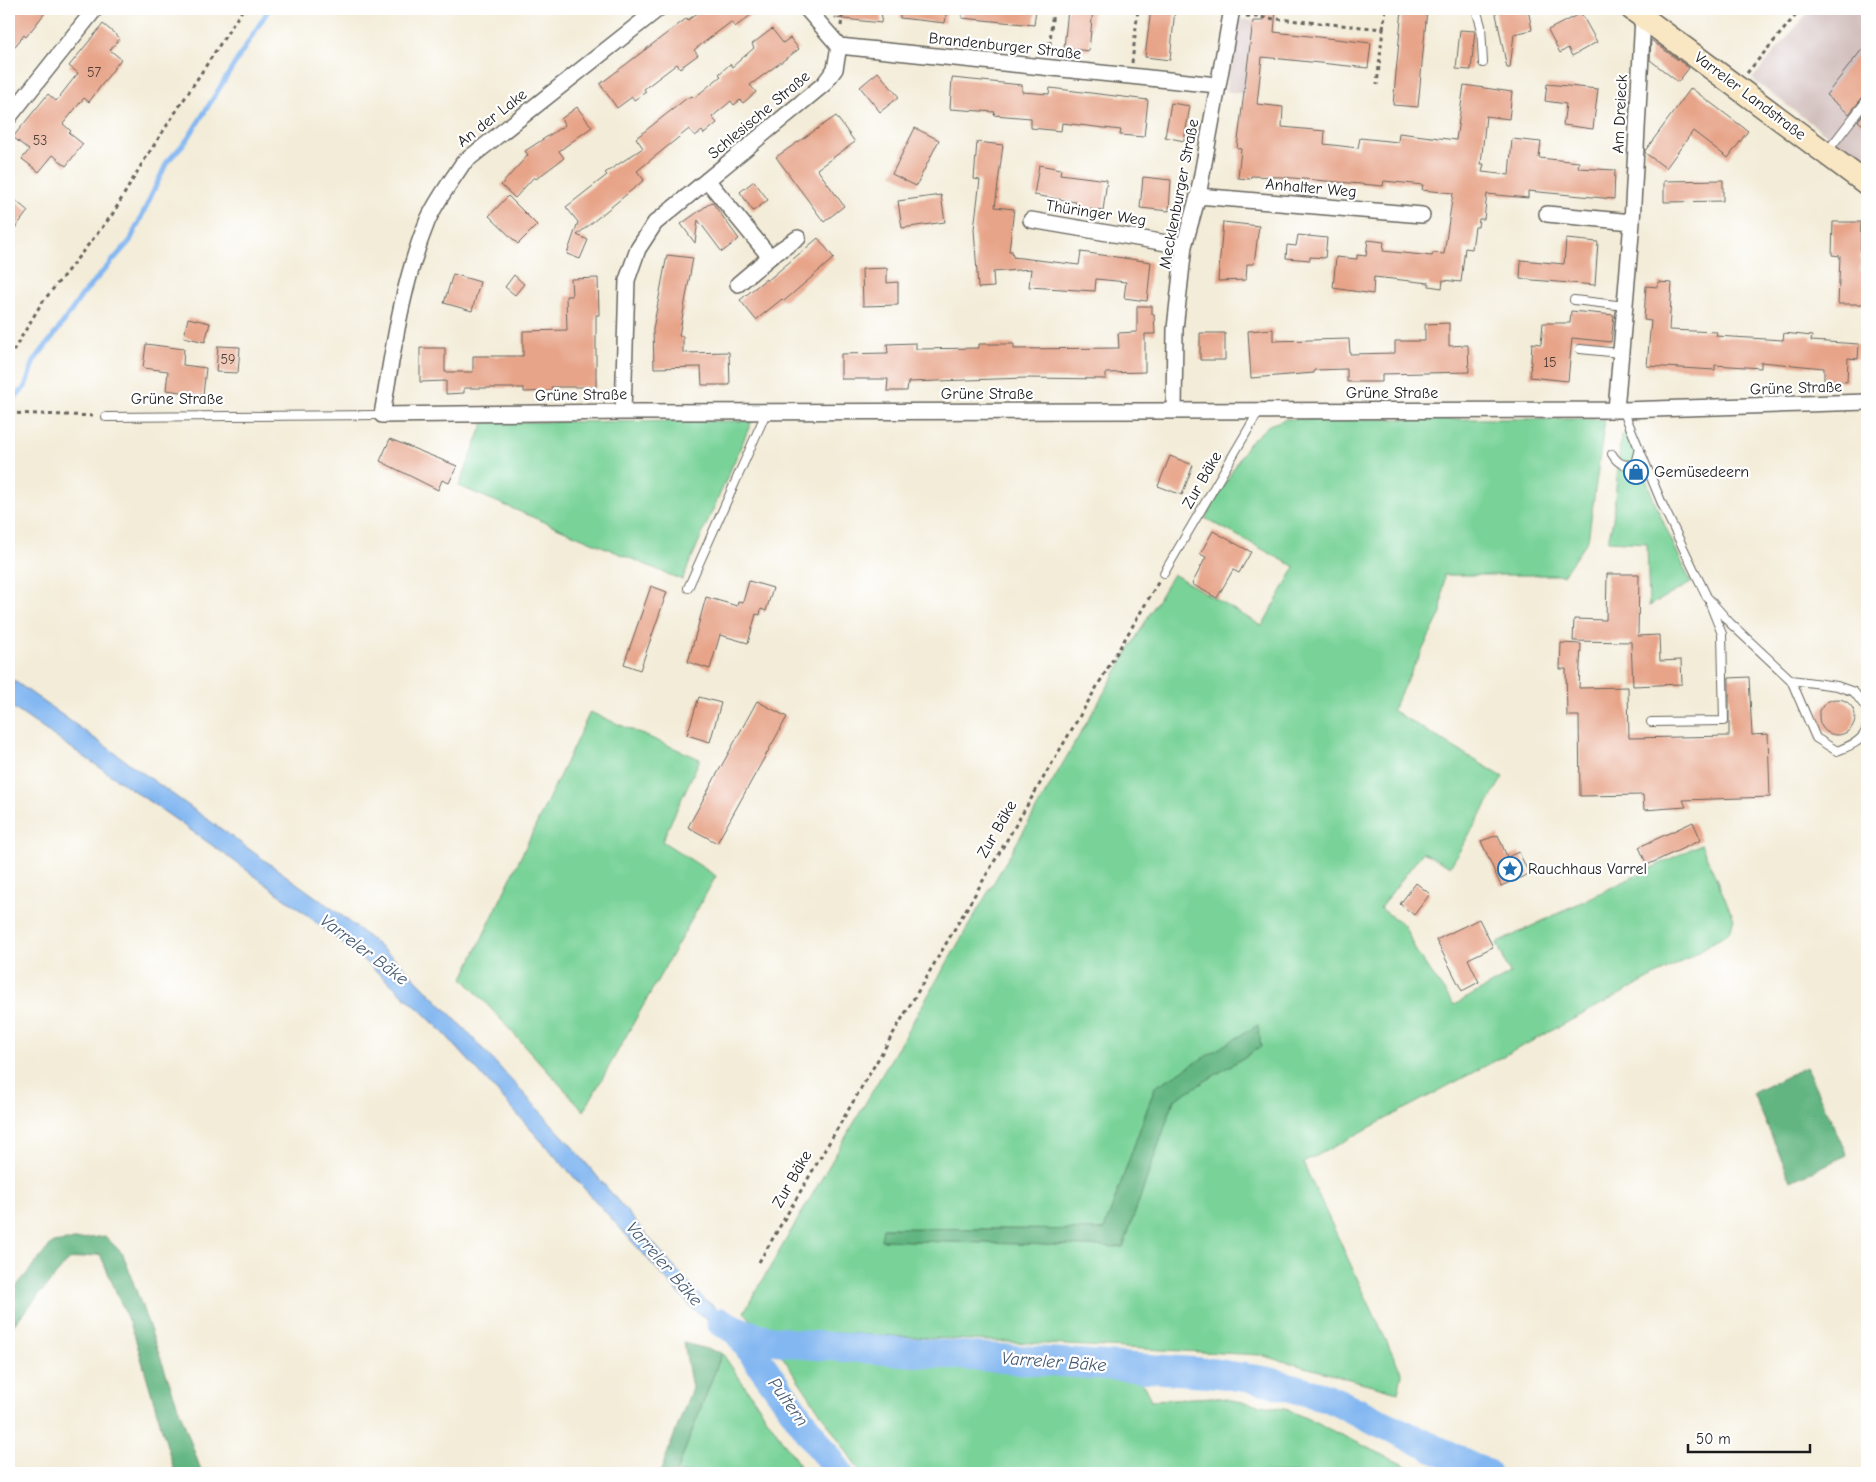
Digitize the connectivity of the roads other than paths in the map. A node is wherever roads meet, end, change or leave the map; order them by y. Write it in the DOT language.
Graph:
graph roads {
  1 [pos="96,9"];
  2 [pos="658,9"];
  3 [pos="807,9"];
  4 [pos="1476,9"];
  5 [pos="1231,12"];
  6 [pos="1641,12"];
  7 [pos="839,46"];
  8 [pos="1483,63"];
  9 [pos="1217,85"];
  10 [pos="1867,100"];
  11 [pos="9,117"];
  12 [pos="1829,155"];
  13 [pos="707,180"];
  14 [pos="1867,184"];
  15 [pos="1198,196"];
  16 [pos="1547,214"];
  17 [pos="1422,215"];
  18 [pos="1031,220"];
  19 [pos="1632,222"];
  20 [pos="798,238"];
  21 [pos="1184,246"];
  22 [pos="770,257"];
  23 [pos="738,284"];
  24 [pos="1574,300"];
  25 [pos="1625,306"];
  26 [pos="1580,349"];
  27 [pos="1620,353"];
  28 [pos="1867,402"];
  29 [pos="1174,410"];
  30 [pos="1619,410"];
  31 [pos="1259,411"];
  32 [pos="622,412"];
  33 [pos="766,414"];
  34 [pos="382,415"];
  35 [pos="106,417"];
  36 [pos="1638,446"];
  37 [pos="1612,454"];
  38 [pos="1164,573"];
  39 [pos="688,588"];
  40 [pos="1707,597"];
  41 [pos="1791,680"];
  42 [pos="1867,709"];
  43 [pos="1650,722"];
  44 [pos="1867,726"];
  1 -- 11 [label="street"];
  2 -- 34 [label="street, An der Lake"];
  3 -- 7 [label="street"];
  4 -- 8 [label="lane"];
  5 -- 9 [label="street, Mecklenburger Straße"];
  6 -- 12 [label="main road, Varreler Landstraße"];
  6 -- 19 [label="street, Am Dreieck"];
  7 -- 9 [label="street, Brandenburger Straße"];
  7 -- 13 [label="street, Schlesische Straße"];
  9 -- 15 [label="street, Mecklenburger Straße"];
  10 -- 12 [label="lane"];
  12 -- 14 [label="main road, Varreler Landstraße"];
  13 -- 22 [label="street, Schlesische Straße"];
  13 -- 32 [label="street, Schlesische Straße"];
  15 -- 17 [label="street, Anhalter Weg"];
  15 -- 21 [label="street, Mecklenburger Straße"];
  16 -- 19 [label="street"];
  18 -- 21 [label="street, Thüringer Weg"];
  19 -- 25 [label="street, Am Dreieck"];
  20 -- 22 [label="street"];
  21 -- 29 [label="street, Mecklenburger Straße"];
  22 -- 23 [label="street"];
  24 -- 25 [label="lane"];
  25 -- 27 [label="street, Am Dreieck"];
  26 -- 27 [label="lane"];
  27 -- 30 [label="street, Am Dreieck"];
  28 -- 30 [label="street, Grüne Straße"];
  29 -- 31 [label="street, Grüne Straße"];
  29 -- 33 [label="street, Grüne Straße"];
  30 -- 31 [label="street, Grüne Straße"];
  30 -- 36 [label="lane"];
  31 -- 38 [label="lane, Zur Bäke"];
  32 -- 33 [label="street, Grüne Straße"];
  32 -- 34 [label="street, Grüne Straße"];
  33 -- 39 [label="lane"];
  34 -- 35 [label="lane, Grüne Straße"];
  36 -- 37 [label="lane"];
  36 -- 40 [label="lane"];
  40 -- 41 [label="lane"];
  40 -- 43 [label="lane"];
  41 -- 42 [label="lane"];
  41 -- 44 [label="lane"];
}
